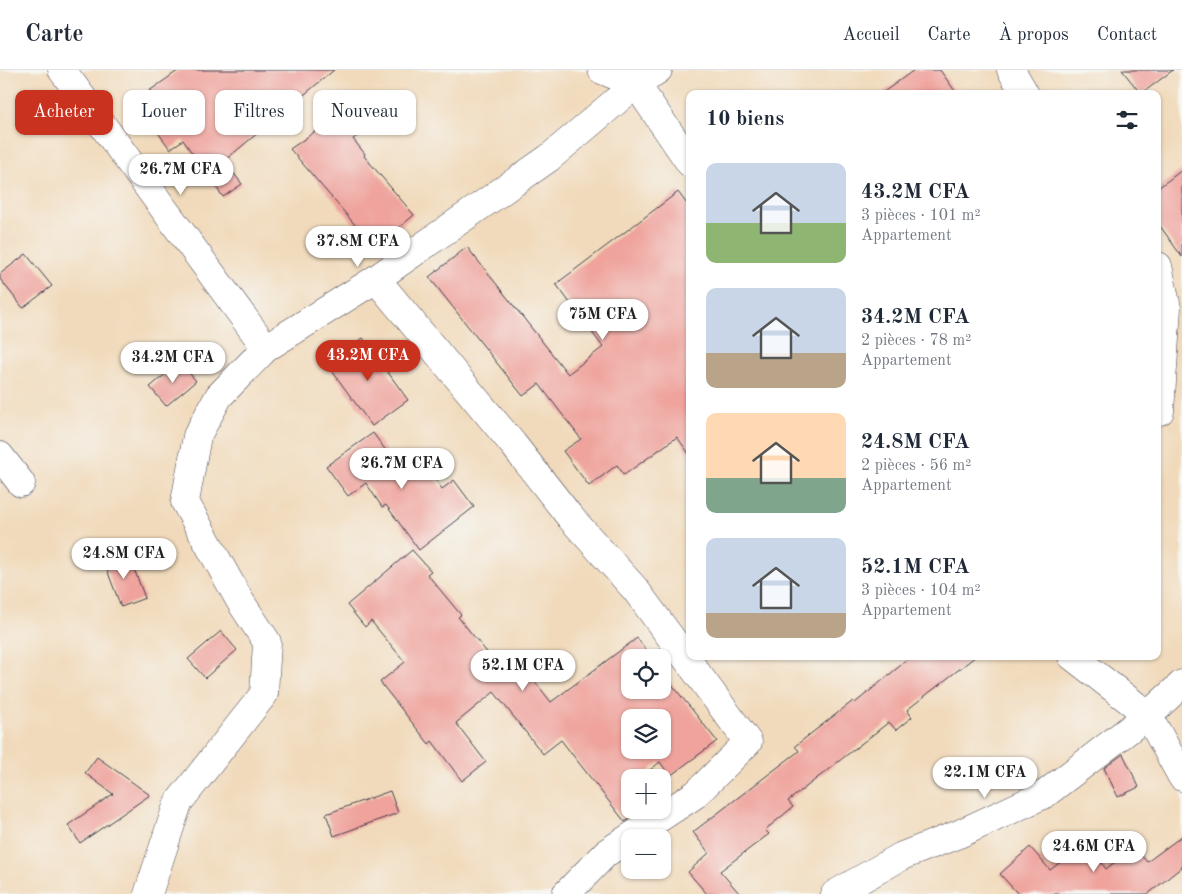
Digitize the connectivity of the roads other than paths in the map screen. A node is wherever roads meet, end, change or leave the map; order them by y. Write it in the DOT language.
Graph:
graph roads {
  1 [pos="62,70"];
  2 [pos="602,70"];
  3 [pos="1011,70"];
  4 [pos="647,77"];
  5 [pos="1023,90"];
  6 [pos="686,155"];
  7 [pos="376,279"];
  8 [pos="1161,279"];
  9 [pos="266,348"];
  10 [pos="1161,381"];
  11 [pos="1182,393"];
  12 [pos="1161,410"];
  13 [pos="0,456"];
  14 [pos="22,483"];
  15 [pos="686,658"];
  16 [pos="687,660"];
  17 [pos="1077,660"];
  18 [pos="1182,684"];
  19 [pos="1148,715"];
  20 [pos="1182,777"];
  21 [pos="148,894"];
  22 [pos="566,894"];
  23 [pos="835,894"];
  1 -- 9 [label="street"];
  2 -- 4 [label="street"];
  3 -- 5 [label="street"];
  4 -- 6 [label="street"];
  4 -- 7 [label="street"];
  7 -- 9 [label="street"];
  7 -- 15 [label="street"];
  8 -- 10 [label="street"];
  9 -- 21 [label="street"];
  11 -- 12 [label="street"];
  13 -- 14 [label="street"];
  16 -- 22 [label="street"];
  17 -- 19 [label="street"];
  18 -- 19 [label="street"];
  19 -- 20 [label="street"];
  19 -- 23 [label="street"];
}
